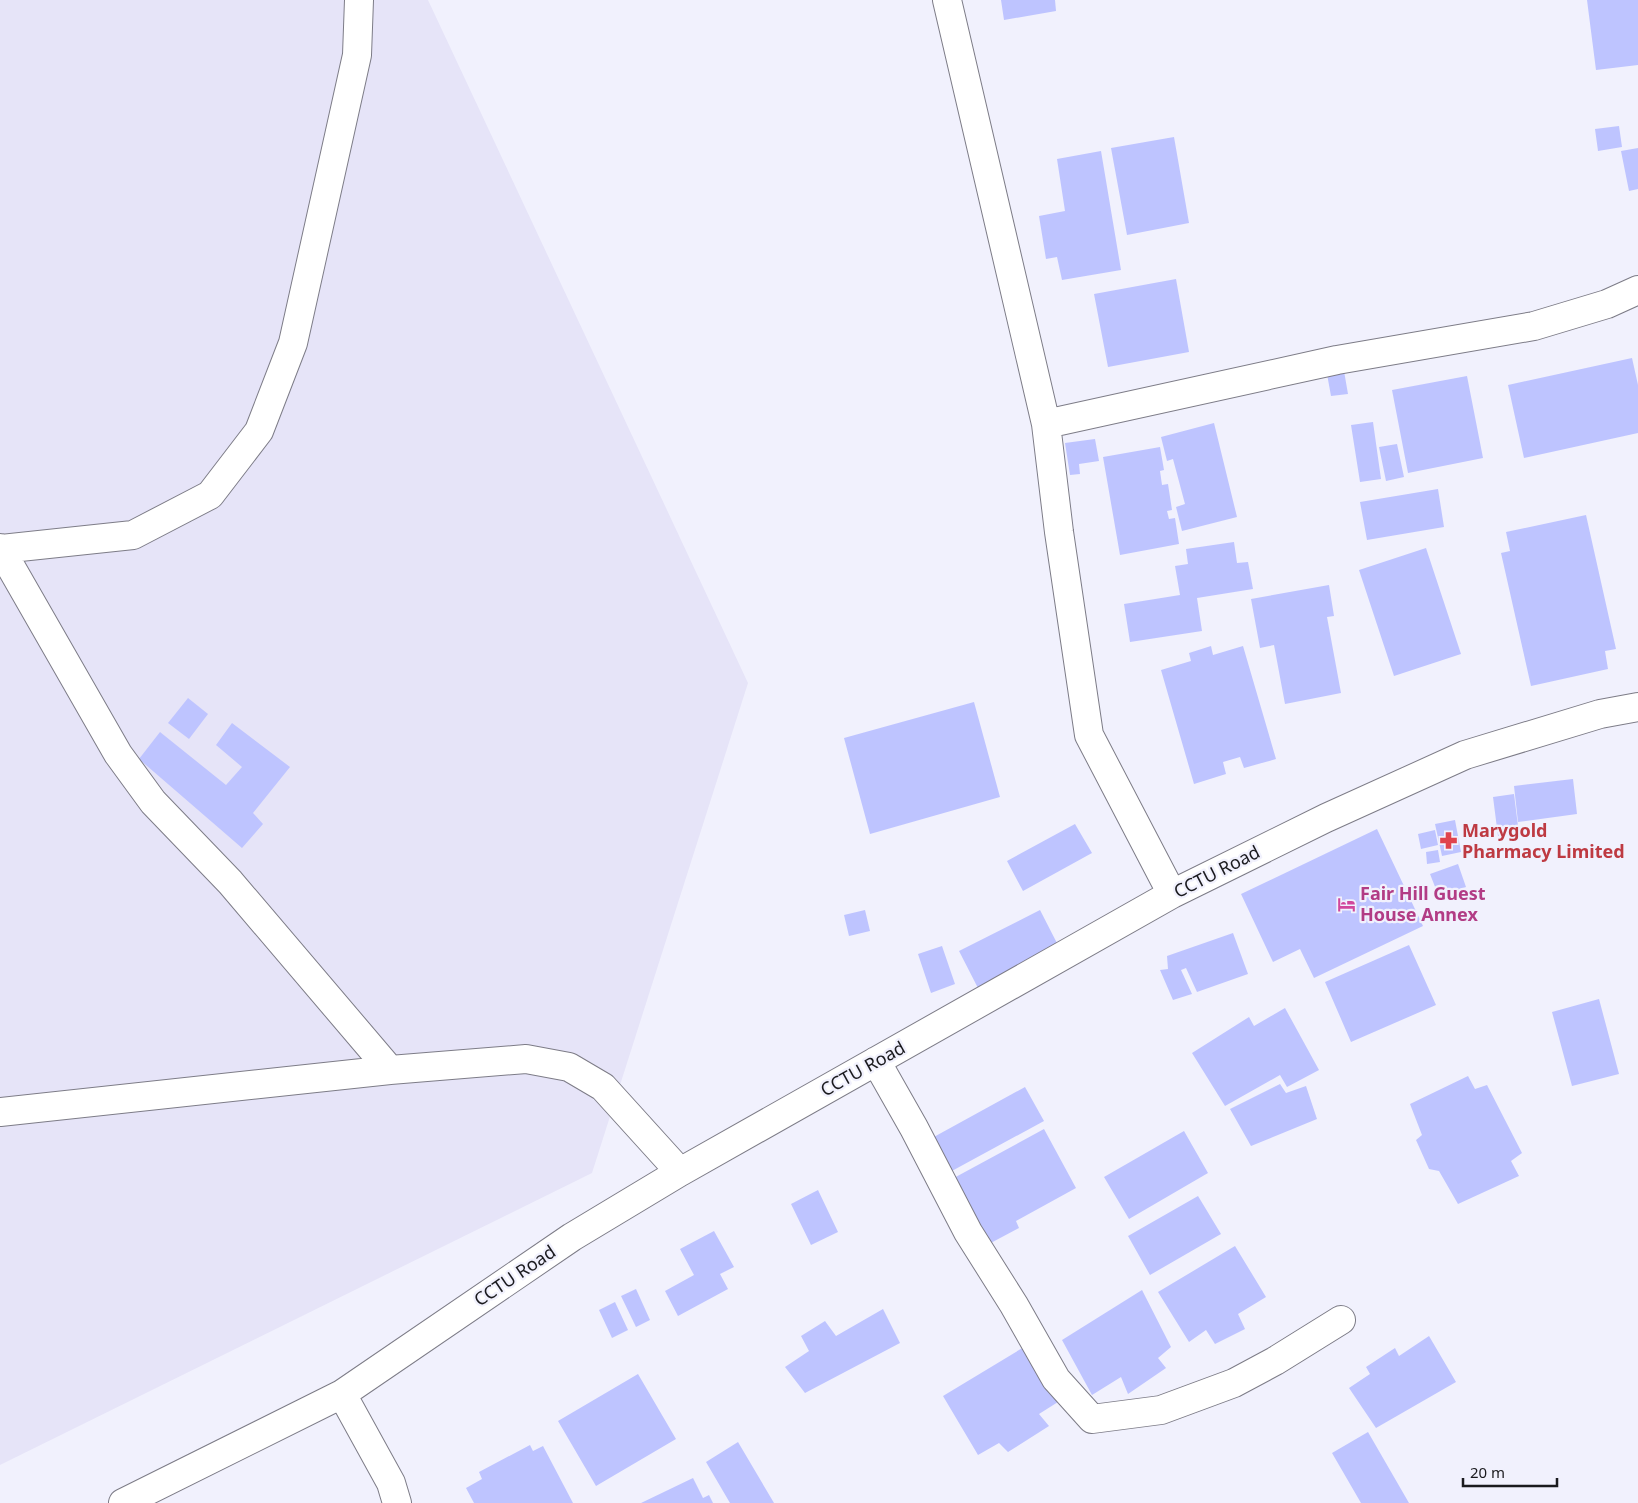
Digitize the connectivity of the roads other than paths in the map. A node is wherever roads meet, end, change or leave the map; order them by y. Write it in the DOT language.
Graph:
graph roads {
  1 [pos="359,0"];
  2 [pos="947,0"];
  3 [pos="1638,290"];
  4 [pos="1046,424"];
  5 [pos="0,548"];
  6 [pos="1638,707"];
  7 [pos="1172,894"];
  8 [pos="876,1061"];
  9 [pos="390,1070"];
  10 [pos="0,1112"];
  11 [pos="680,1172"];
  12 [pos="1341,1320"];
  13 [pos="342,1394"];
  14 [pos="123,1503"];
  15 [pos="397,1503"];
  1 -- 5 [label="street"];
  2 -- 4 [label="street"];
  3 -- 4 [label="street"];
  4 -- 7 [label="street"];
  5 -- 9 [label="street"];
  6 -- 7 [label="street, CCTU Road"];
  7 -- 8 [label="street, CCTU Road"];
  8 -- 11 [label="street, CCTU Road"];
  8 -- 12 [label="street"];
  9 -- 10 [label="street"];
  9 -- 11 [label="street"];
  11 -- 13 [label="street, CCTU Road"];
  13 -- 14 [label="street, CCTU Road"];
  13 -- 15 [label="street"];
}
